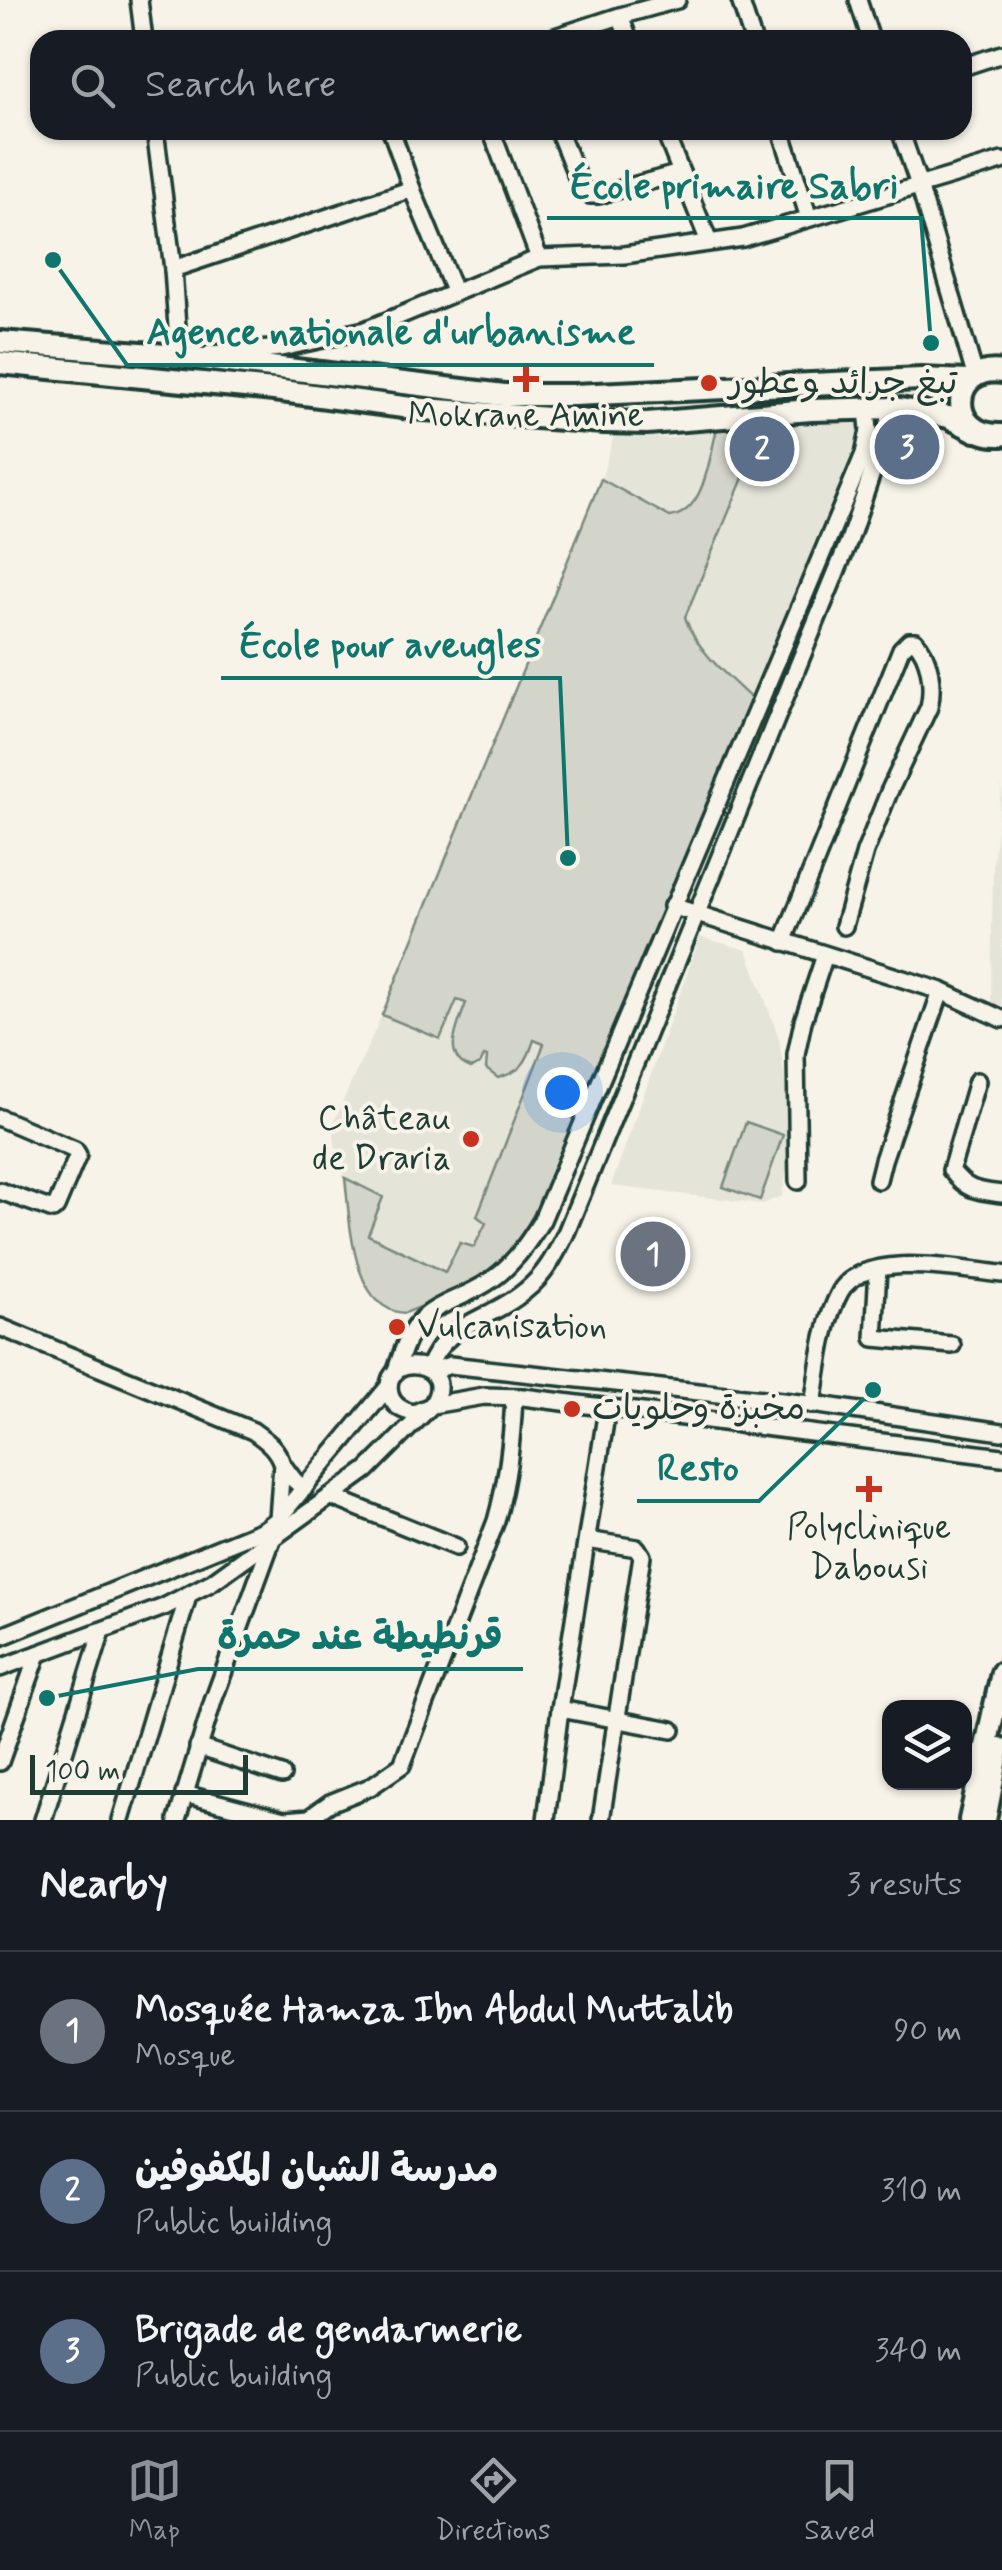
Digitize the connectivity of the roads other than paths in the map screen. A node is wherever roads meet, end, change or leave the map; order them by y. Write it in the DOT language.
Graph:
graph roads {
  1 [pos="139,0"];
  2 [pos="677,0"];
  3 [pos="740,0"];
  4 [pos="858,0"];
  5 [pos="620,16"];
  6 [pos="143,30"];
  7 [pos="577,30"];
  8 [pos="625,30"];
  9 [pos="750,30"];
  10 [pos="868,30"];
  11 [pos="1002,54"];
  12 [pos="972,64"];
  13 [pos="157,140"];
  14 [pos="395,140"];
  15 [pos="494,140"];
  16 [pos="562,140"];
  17 [pos="668,140"];
  18 [pos="784,140"];
  19 [pos="903,140"];
  20 [pos="1002,161"];
  21 [pos="680,173"];
  22 [pos="919,185"];
  23 [pos="412,189"];
  24 [pos="808,218"];
  25 [pos="709,242"];
  26 [pos="539,258"];
  27 [pos="173,269"];
  28 [pos="454,291"];
  29 [pos="0,342"];
  30 [pos="179,356"];
  31 [pos="0,362"];
  32 [pos="1002,372"];
  33 [pos="972,378"];
  34 [pos="894,408"];
  35 [pos="868,409"];
  36 [pos="976,431"];
  37 [pos="1002,435"];
  38 [pos="672,906"];
  39 [pos="697,915"];
  40 [pos="844,926"];
  41 [pos="783,942"];
  42 [pos="825,955"];
  43 [pos="941,991"];
  44 [pos="1002,1020"];
  45 [pos="976,1081"];
  46 [pos="0,1118"];
  47 [pos="878,1180"];
  48 [pos="798,1181"];
  49 [pos="0,1191"];
  50 [pos="1002,1194"];
  51 [pos="878,1270"];
  52 [pos="1002,1274"];
  53 [pos="0,1327"];
  54 [pos="952,1345"];
  55 [pos="430,1370"];
  56 [pos="392,1380"];
  57 [pos="514,1396"];
  58 [pos="431,1405"];
  59 [pos="813,1405"];
  60 [pos="606,1408"];
  61 [pos="1002,1413"];
  62 [pos="1001,1432"];
  63 [pos="1002,1457"];
  64 [pos="282,1464"];
  65 [pos="304,1489"];
  66 [pos="330,1496"];
  67 [pos="278,1519"];
  68 [pos="273,1538"];
  69 [pos="587,1540"];
  70 [pos="456,1548"];
  71 [pos="188,1596"];
  72 [pos="102,1631"];
  73 [pos="0,1636"];
  74 [pos="38,1654"];
  75 [pos="0,1668"];
  76 [pos="1002,1673"];
  77 [pos="560,1710"];
  78 [pos="616,1720"];
  79 [pos="672,1730"];
  80 [pos="1002,1735"];
  81 [pos="198,1747"];
  82 [pos="0,1762"];
  83 [pos="282,1775"];
  84 [pos="184,1794"];
  85 [pos="43,1820"];
  86 [pos="121,1820"];
  87 [pos="177,1820"];
  88 [pos="285,1820"];
  89 [pos="546,1820"];
  90 [pos="600,1820"];
  91 [pos="970,1820"];
  92 [pos="985,1820"];
  1 -- 6 [label="street"];
  2 -- 5 [label="street"];
  3 -- 9 [label="street"];
  4 -- 10 [label="street"];
  5 -- 7 [label="street"];
  5 -- 8 [label="street"];
  11 -- 12 [label="street"];
  13 -- 27 [label="street"];
  14 -- 23 [label="street"];
  15 -- 26 [label="street"];
  16 -- 21 [label="street"];
  17 -- 21 [label="street"];
  18 -- 24 [label="street"];
  19 -- 22 [label="street"];
  20 -- 22 [label="street"];
  21 -- 25 [label="street"];
  22 -- 24 [label="street"];
  22 -- 33 [label="street"];
  23 -- 27 [label="street"];
  23 -- 28 [label="street"];
  24 -- 25 [label="street"];
  25 -- 26 [label="street"];
  26 -- 28 [label="street"];
  27 -- 30 [label="street"];
  28 -- 30 [label="street"];
  29 -- 30 [label="main road"];
  30 -- 33 [label="main road"];
  31 -- 35 [label="main road"];
  32 -- 33 [label="main road"];
  33 -- 36 [label="main road"];
  34 -- 35 [label="main road"];
  34 -- 36 [label="main road"];
  34 -- 39 [label="street"];
  35 -- 38 [label="street"];
  36 -- 37 [label="main road"];
  38 -- 39 [label="street"];
  38 -- 56 [label="street"];
  39 -- 41 [label="street"];
  39 -- 55 [label="street"];
  40 -- 41 [label="street"];
  41 -- 42 [label="street"];
  42 -- 43 [label="street"];
  42 -- 48 [label="street"];
  43 -- 44 [label="street"];
  43 -- 47 [label="street"];
  45 -- 50 [label="street"];
  46 -- 49 [label="street"];
  51 -- 52 [label="street"];
  51 -- 54 [label="street"];
  51 -- 59 [label="street"];
  53 -- 64 [label="street"];
  55 -- 56 [label="street"];
  55 -- 58 [label="street"];
  55 -- 59 [label="street"];
  56 -- 58 [label="street"];
  56 -- 65 [label="street"];
  57 -- 58 [label="street"];
  57 -- 60 [label="street"];
  57 -- 88 [label="street"];
  58 -- 66 [label="street"];
  59 -- 62 [label="street"];
  60 -- 63 [label="street"];
  60 -- 69 [label="street"];
  61 -- 62 [label="street"];
  64 -- 65 [label="street"];
  64 -- 67 [label="street"];
  65 -- 67 [label="street"];
  66 -- 68 [label="street"];
  66 -- 70 [label="street"];
  67 -- 73 [label="street"];
  68 -- 71 [label="street"];
  68 -- 81 [label="street"];
  69 -- 77 [label="street"];
  69 -- 78 [label="street"];
  71 -- 72 [label="street"];
  71 -- 86 [label="street"];
  72 -- 74 [label="street"];
  72 -- 85 [label="street"];
  74 -- 75 [label="street"];
  74 -- 82 [label="street"];
  76 -- 91 [label="main road"];
  77 -- 78 [label="street"];
  77 -- 89 [label="street"];
  78 -- 79 [label="street"];
  78 -- 90 [label="street"];
  80 -- 92 [label="main road"];
  81 -- 83 [label="street"];
  81 -- 84 [label="street"];
  84 -- 87 [label="street"];
  84 -- 88 [label="street"];
}
